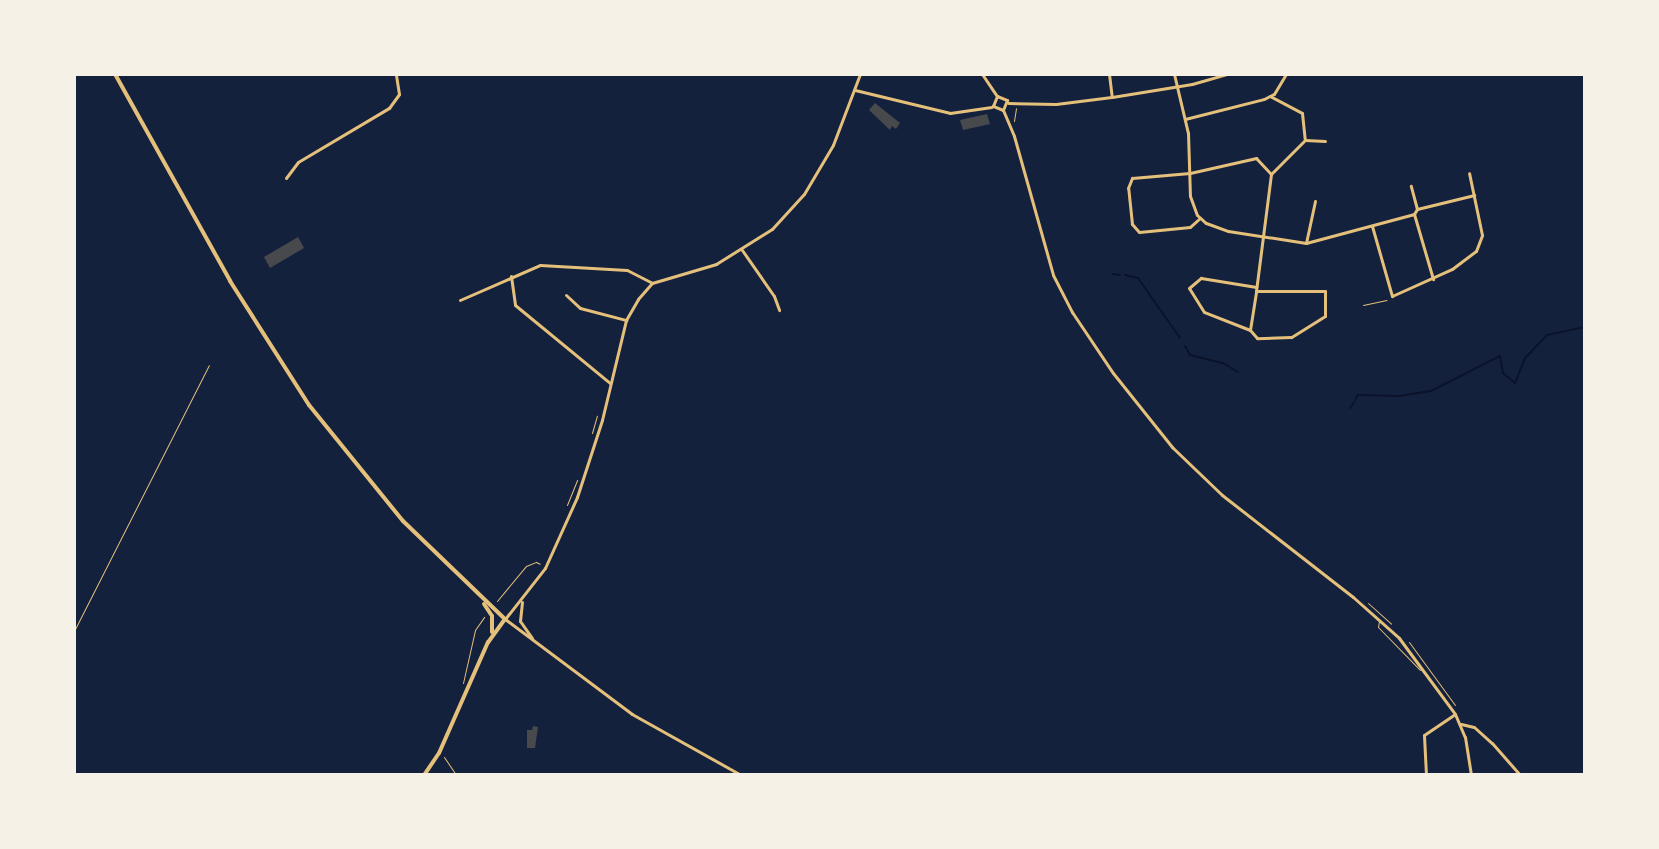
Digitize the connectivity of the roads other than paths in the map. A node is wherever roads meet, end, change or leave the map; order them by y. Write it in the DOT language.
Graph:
graph roads {
  1 [pos="115,74"];
  2 [pos="396,74"];
  3 [pos="860,74"];
  4 [pos="982,74"];
  5 [pos="1109,74"];
  6 [pos="1174,74"];
  7 [pos="1226,74"];
  8 [pos="1286,74"];
  9 [pos="1179,87"];
  10 [pos="855,90"];
  11 [pos="997,96"];
  12 [pos="1270,96"];
  13 [pos="1112,97"];
  14 [pos="1008,103"];
  15 [pos="993,106"];
  16 [pos="1003,110"];
  17 [pos="1185,119"];
  18 [pos="1305,140"];
  19 [pos="1325,141"];
  20 [pos="1190,173"];
  21 [pos="1469,173"];
  22 [pos="1271,174"];
  23 [pos="286,178"];
  24 [pos="1411,186"];
  25 [pos="1474,195"];
  26 [pos="1315,201"];
  27 [pos="1417,209"];
  28 [pos="1414,214"];
  29 [pos="1200,218"];
  30 [pos="1372,226"];
  31 [pos="1263,235"];
  32 [pos="1306,243"];
  33 [pos="742,250"];
  34 [pos="511,276"];
  35 [pos="1433,279"];
  36 [pos="652,283"];
  37 [pos="1256,289"];
  38 [pos="566,295"];
  39 [pos="460,300"];
  40 [pos="779,310"];
  41 [pos="626,320"];
  42 [pos="1250,330"];
  43 [pos="610,383"];
  44 [pos="526,596"];
  45 [pos="481,598"];
  46 [pos="505,619"];
  47 [pos="1379,619"];
  48 [pos="491,637"];
  49 [pos="535,643"];
  50 [pos="1426,670"];
  51 [pos="1458,714"];
  52 [pos="1460,724"];
  53 [pos="424,775"];
  54 [pos="741,775"];
  55 [pos="1426,775"];
  56 [pos="1471,775"];
  57 [pos="1520,775"];
  1 -- 45 [label="main road"];
  2 -- 23 [label="street"];
  3 -- 10 [label="street"];
  4 -- 11 [label="street"];
  5 -- 13 [label="street"];
  6 -- 9 [label="street"];
  7 -- 9 [label="street"];
  8 -- 12 [label="street"];
  9 -- 13 [label="street"];
  9 -- 17 [label="street"];
  10 -- 15 [label="street"];
  10 -- 33 [label="street"];
  11 -- 14 [label="street"];
  11 -- 15 [label="street"];
  12 -- 17 [label="street"];
  12 -- 18 [label="street"];
  13 -- 14 [label="street"];
  14 -- 16 [label="street"];
  15 -- 16 [label="street"];
  16 -- 47 [label="street"];
  17 -- 20 [label="street"];
  18 -- 19 [label="street"];
  18 -- 22 [label="street"];
  20 -- 22 [label="street"];
  20 -- 29 [label="street"];
  20 -- 29 [label="street"];
  21 -- 25 [label="street"];
  22 -- 31 [label="street"];
  24 -- 27 [label="street"];
  25 -- 27 [label="street"];
  25 -- 35 [label="street"];
  26 -- 32 [label="street"];
  27 -- 28 [label="street"];
  28 -- 30 [label="street"];
  28 -- 35 [label="street"];
  29 -- 31 [label="street"];
  30 -- 32 [label="street"];
  30 -- 35 [label="street"];
  31 -- 32 [label="street"];
  31 -- 37 [label="street"];
  33 -- 36 [label="street"];
  33 -- 40 [label="street"];
  34 -- 36 [label="street"];
  34 -- 39 [label="street"];
  34 -- 43 [label="street"];
  36 -- 41 [label="street"];
  37 -- 42 [label="street"];
  37 -- 42 [label="street"];
  37 -- 42 [label="street"];
  38 -- 41 [label="street"];
  41 -- 43 [label="street"];
  43 -- 44 [label="street"];
  44 -- 46 [label="street"];
  44 -- 49 [label="street"];
  45 -- 46 [label="main road"];
  45 -- 48 [label="main road"];
  46 -- 48 [label="main road"];
  46 -- 49 [label="street"];
  47 -- 50 [label="street"];
  47 -- 50 [label="lane"];
  48 -- 53 [label="main road"];
  49 -- 54 [label="street"];
  50 -- 51 [label="street"];
  51 -- 52 [label="street"];
  51 -- 55 [label="street"];
  52 -- 56 [label="street"];
  52 -- 57 [label="street"];
}
